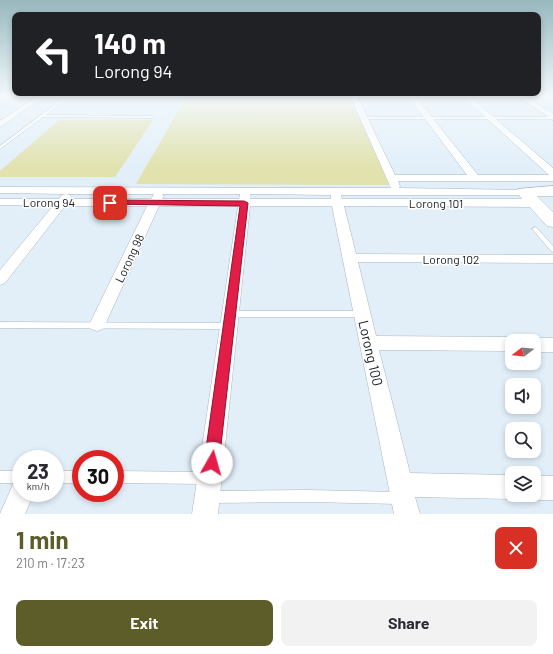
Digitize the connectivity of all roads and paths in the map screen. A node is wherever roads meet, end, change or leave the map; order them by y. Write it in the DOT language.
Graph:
graph roads {
  1 [pos="38,120"];
  2 [pos="364,120"];
  3 [pos="430,120"];
  4 [pos="492,120"];
  5 [pos="0,148"];
  6 [pos="553,173"];
  7 [pos="391,178"];
  8 [pos="475,178"];
  9 [pos="553,178"];
  10 [pos="0,190"];
  11 [pos="72,190"];
  12 [pos="397,191"];
  13 [pos="553,192"];
  14 [pos="158,197"];
  15 [pos="245,197"];
  16 [pos="336,197"];
  17 [pos="529,197"];
  18 [pos="0,202"];
  19 [pos="62,202"];
  20 [pos="553,222"];
  21 [pos="535,229"];
  22 [pos="553,250"];
  23 [pos="350,258"];
  24 [pos="553,259"];
  25 [pos="0,280"];
  26 [pos="362,314"];
  27 [pos="230,320"];
  28 [pos="0,324"];
  29 [pos="97,325"];
  30 [pos="369,343"];
  31 [pos="505,344"];
  32 [pos="541,345"];
  33 [pos="553,345"];
  34 [pos="0,477"];
  35 [pos="12,477"];
  36 [pos="124,478"];
  37 [pos="210,478"];
  38 [pos="505,488"];
  39 [pos="541,488"];
  40 [pos="553,488"];
  41 [pos="404,499"];
  42 [pos="18,502"];
  43 [pos="206,506"];
  44 [pos="12,514"];
  1 -- 5 [label="lane"];
  2 -- 7 [label="street"];
  3 -- 8 [label="street"];
  4 -- 6 [label="street"];
  7 -- 8 [label="street"];
  7 -- 12 [label="street"];
  8 -- 9 [label="street"];
  10 -- 11 [label="street"];
  11 -- 14 [label="street"];
  11 -- 19 [label="street"];
  12 -- 16 [label="street"];
  12 -- 17 [label="street"];
  13 -- 17 [label="street"];
  14 -- 15 [label="street, Lorong 94"];
  14 -- 19 [label="street, Lorong 94"];
  14 -- 29 [label="street, Lorong 98"];
  15 -- 16 [label="street, Lorong 94"];
  15 -- 27 [label="street"];
  16 -- 17 [label="street, Lorong 101"];
  16 -- 23 [label="street, Lorong 100"];
  17 -- 20 [label="street"];
  18 -- 19 [label="street, Lorong 94"];
  19 -- 25 [label="street"];
  21 -- 22 [label="lane"];
  23 -- 24 [label="street, Lorong 102"];
  23 -- 26 [label="street, Lorong 100"];
  26 -- 27 [label="lane"];
  26 -- 30 [label="street, Lorong 100"];
  27 -- 29 [label="lane"];
  27 -- 37 [label="street"];
  28 -- 29 [label="lane"];
  30 -- 31 [label="street"];
  30 -- 41 [label="street, Lorong 100"];
  32 -- 33 [label="street"];
  34 -- 35 [label="lane"];
  36 -- 37 [label="lane"];
  37 -- 43 [label="street"];
  38 -- 41 [label="street"];
  39 -- 40 [label="street"];
  41 -- 43 [label="lane"];
  42 -- 44 [label="street"];
}
